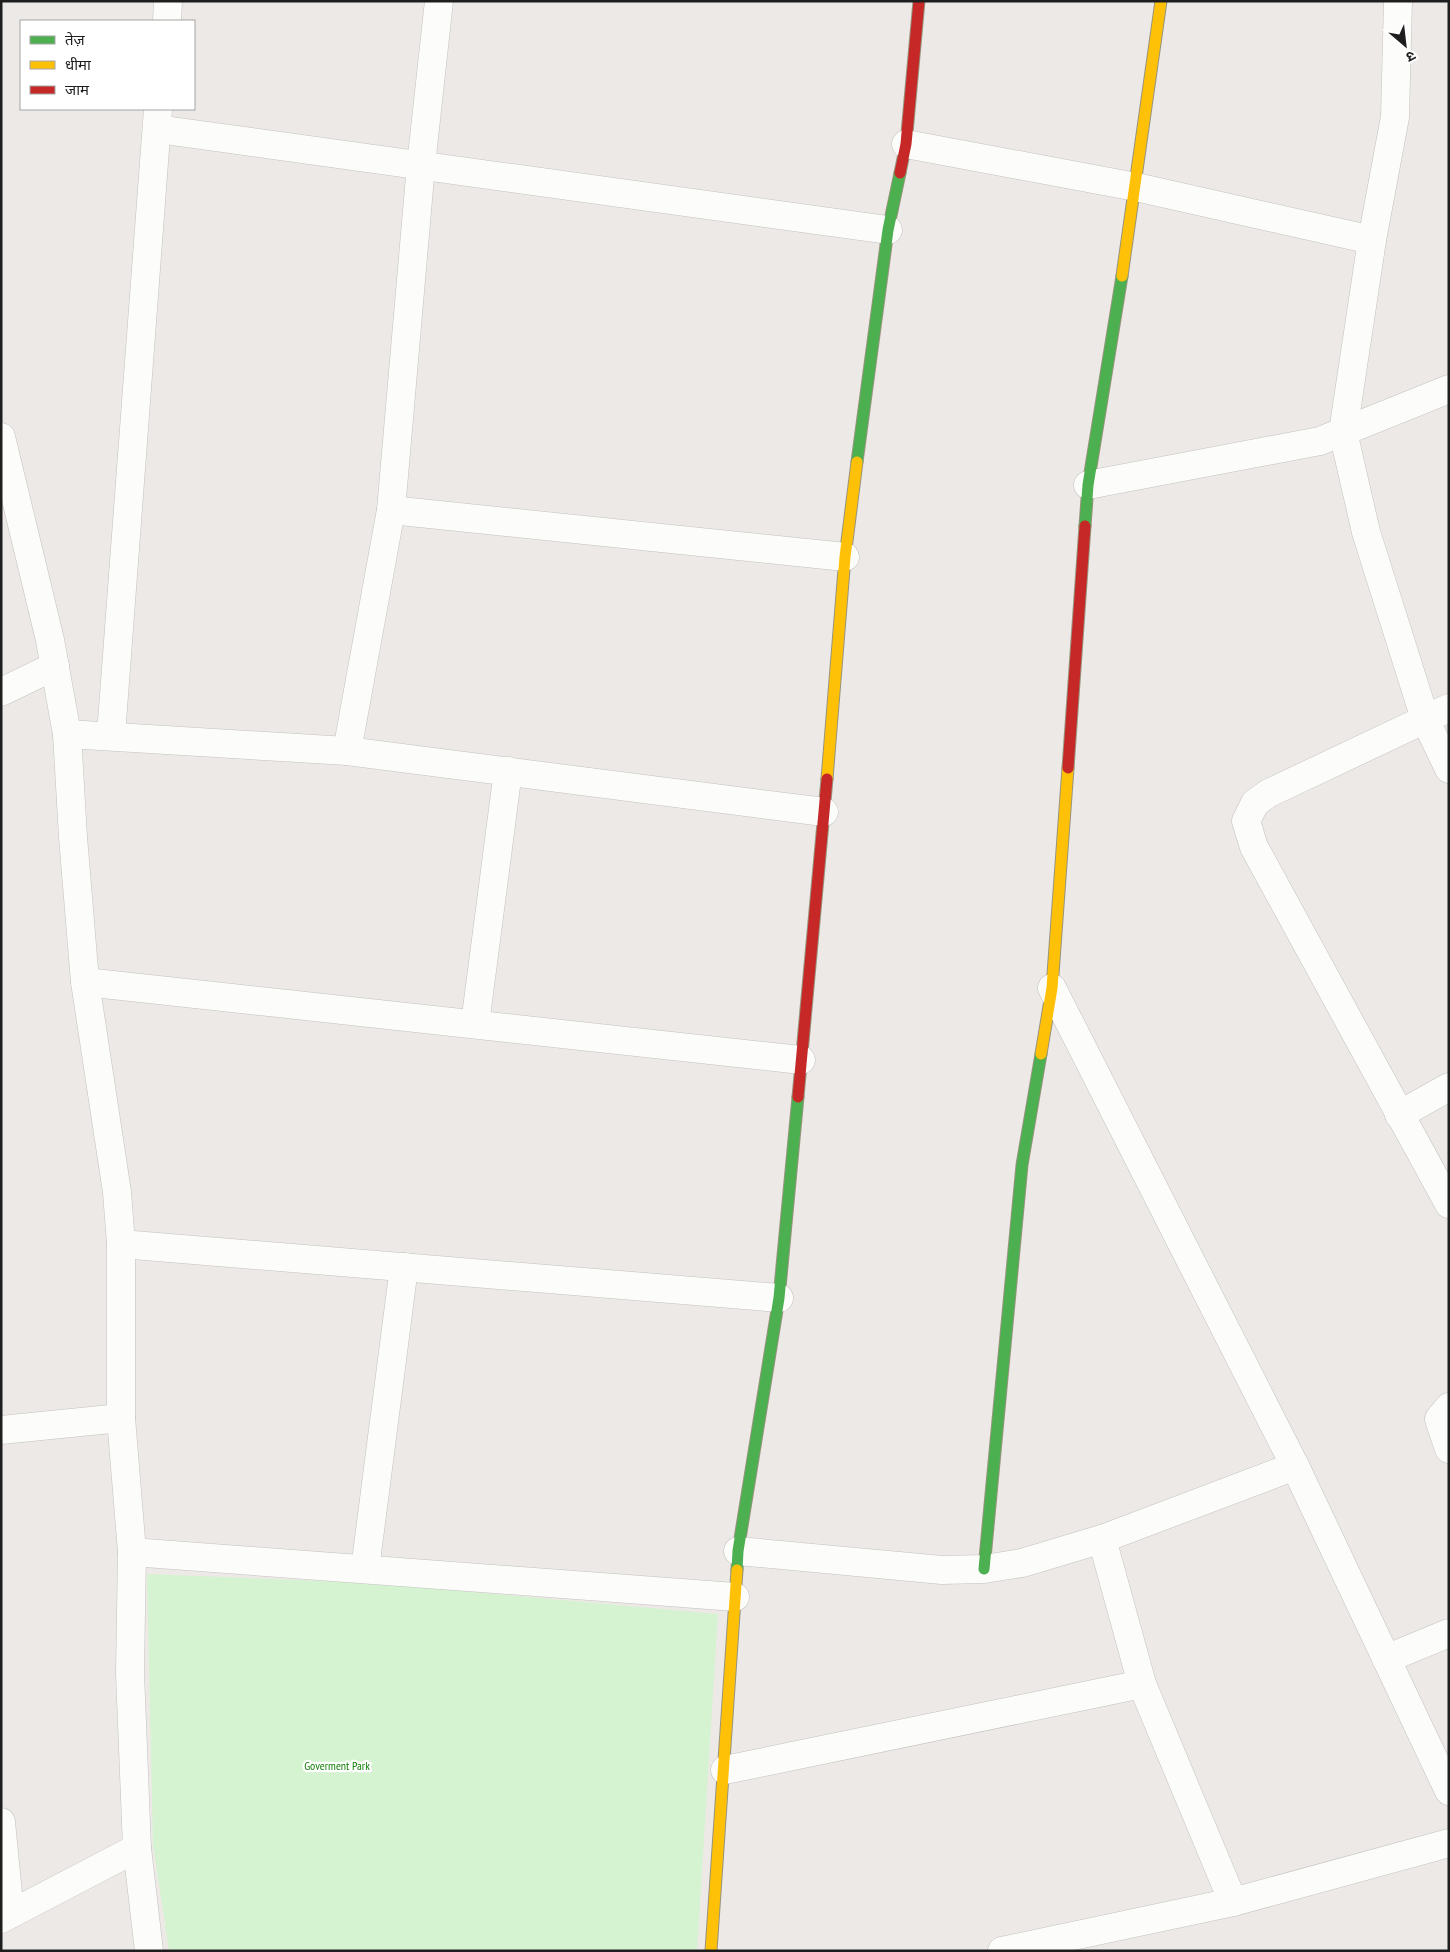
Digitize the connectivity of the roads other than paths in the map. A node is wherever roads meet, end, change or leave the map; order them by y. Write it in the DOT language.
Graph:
graph roads {
  1 [pos="168,1"];
  2 [pos="439,1"];
  3 [pos="919,1"];
  4 [pos="1161,1"];
  5 [pos="1398,1"];
  6 [pos="167,20"];
  7 [pos="158,119"];
  8 [pos="906,144"];
  9 [pos="421,165"];
  10 [pos="1136,187"];
  11 [pos="888,230"];
  12 [pos="1372,240"];
  13 [pos="1449,389"];
  14 [pos="1343,432"];
  15 [pos="1,437"];
  16 [pos="1088,485"];
  17 [pos="8,496"];
  18 [pos="391,510"];
  19 [pos="845,557"];
  20 [pos="55,666"];
  21 [pos="1,692"];
  22 [pos="1437,714"];
  23 [pos="67,734"];
  24 [pos="111,735"];
  25 [pos="347,751"];
  26 [pos="1449,768"];
  27 [pos="508,772"];
  28 [pos="824,812"];
  29 [pos="85,982"];
  30 [pos="1052,988"];
  31 [pos="475,1024"];
  32 [pos="801,1060"];
  33 [pos="1449,1087"];
  34 [pos="1399,1115"];
  35 [pos="1449,1204"];
  36 [pos="121,1244"];
  37 [pos="404,1267"];
  38 [pos="778,1298"];
  39 [pos="1449,1407"];
  40 [pos="121,1418"];
  41 [pos="1,1430"];
  42 [pos="1449,1449"];
  43 [pos="1295,1466"];
  44 [pos="1102,1540"];
  45 [pos="738,1550"];
  46 [pos="132,1552"];
  47 [pos="365,1569"];
  48 [pos="984,1569"];
  49 [pos="735,1597"];
  50 [pos="1449,1633"];
  51 [pos="1386,1659"];
  52 [pos="1142,1684"];
  53 [pos="725,1770"];
  54 [pos="1449,1791"];
  55 [pos="1,1822"];
  56 [pos="1449,1844"];
  57 [pos="137,1848"];
  58 [pos="1233,1902"];
  59 [pos="6,1916"];
  60 [pos="150,1951"];
  61 [pos="711,1951"];
  62 [pos="1002,1951"];
  1 -- 6 [label="street"];
  2 -- 9 [label="street"];
  3 -- 8 [label="street"];
  4 -- 10 [label="street"];
  5 -- 12 [label="street"];
  7 -- 9 [label="street"];
  7 -- 24 [label="street"];
  8 -- 10 [label="street"];
  8 -- 11 [label="street"];
  9 -- 11 [label="street"];
  9 -- 18 [label="street"];
  10 -- 12 [label="street"];
  10 -- 16 [label="street"];
  11 -- 19 [label="street"];
  12 -- 14 [label="street"];
  13 -- 14 [label="street"];
  14 -- 16 [label="street"];
  14 -- 22 [label="street"];
  15 -- 17 [label="street"];
  16 -- 30 [label="street"];
  17 -- 20 [label="street"];
  18 -- 19 [label="street"];
  18 -- 25 [label="street"];
  19 -- 28 [label="street"];
  20 -- 21 [label="street"];
  20 -- 23 [label="street"];
  22 -- 26 [label="street"];
  22 -- 34 [label="street"];
  23 -- 24 [label="street"];
  23 -- 29 [label="street"];
  24 -- 25 [label="street"];
  25 -- 27 [label="street"];
  27 -- 28 [label="street"];
  27 -- 31 [label="street"];
  28 -- 32 [label="street"];
  29 -- 31 [label="street"];
  29 -- 36 [label="street"];
  30 -- 43 [label="street"];
  30 -- 48 [label="street"];
  31 -- 32 [label="street"];
  32 -- 38 [label="street"];
  33 -- 34 [label="street"];
  34 -- 35 [label="street"];
  36 -- 37 [label="street"];
  36 -- 40 [label="street"];
  37 -- 38 [label="street"];
  37 -- 47 [label="street"];
  38 -- 45 [label="street"];
  39 -- 42 [label="street"];
  40 -- 41 [label="street"];
  40 -- 46 [label="street"];
  43 -- 44 [label="street"];
  43 -- 51 [label="street"];
  44 -- 48 [label="street"];
  44 -- 52 [label="street"];
  45 -- 48 [label="street"];
  45 -- 49 [label="street"];
  46 -- 47 [label="street"];
  46 -- 57 [label="street"];
  47 -- 49 [label="street"];
  49 -- 53 [label="street"];
  50 -- 51 [label="street"];
  51 -- 54 [label="street"];
  52 -- 53 [label="street"];
  52 -- 58 [label="street"];
  53 -- 61 [label="street"];
  55 -- 59 [label="street"];
  56 -- 58 [label="street"];
  57 -- 59 [label="street"];
  57 -- 60 [label="street"];
  58 -- 62 [label="street"];
}
